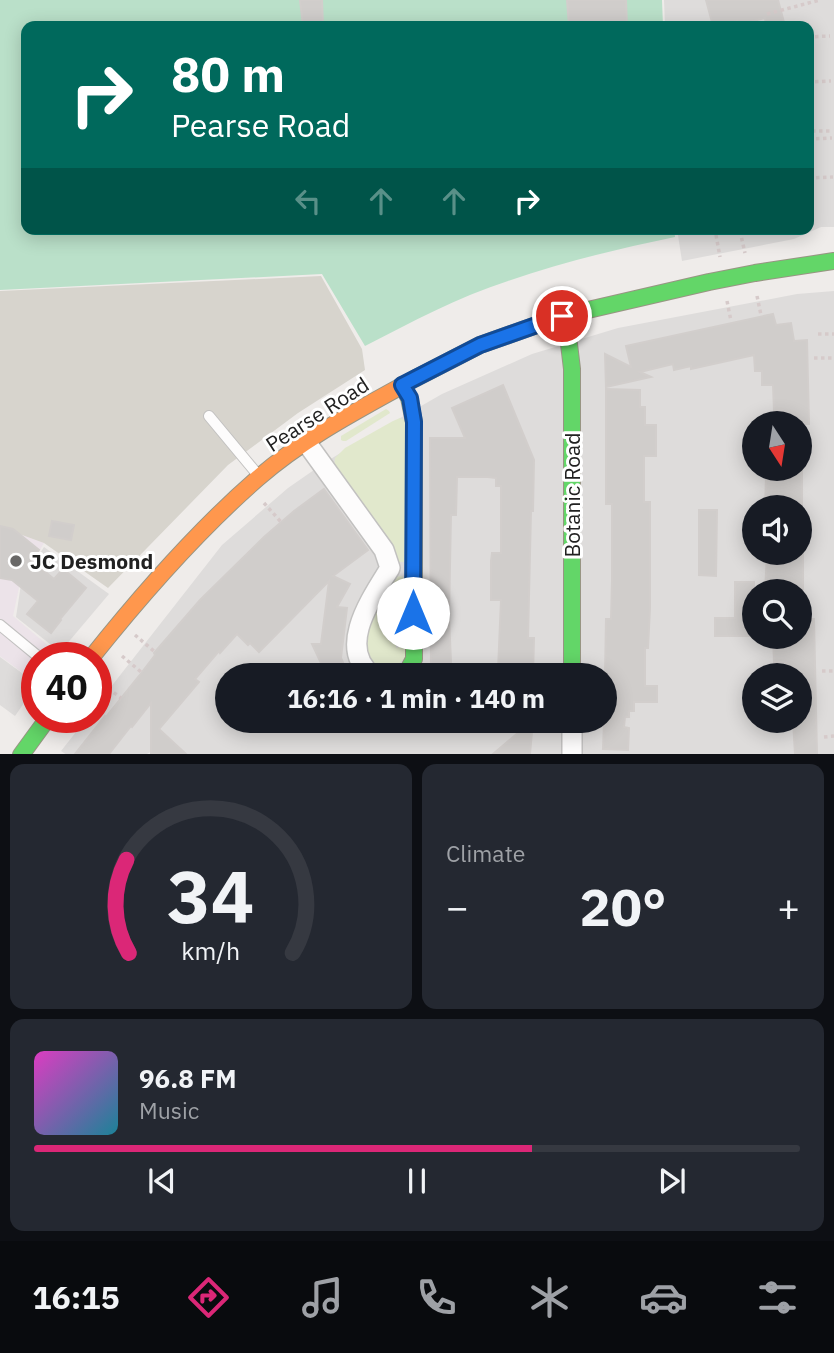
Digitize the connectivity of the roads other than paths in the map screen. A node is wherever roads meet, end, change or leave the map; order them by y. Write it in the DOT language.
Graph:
graph roads {
  1 [pos="834,261"];
  2 [pos="562,316"];
  3 [pos="402,385"];
  4 [pos="209,416"];
  5 [pos="306,442"];
  6 [pos="259,477"];
  7 [pos="390,568"];
  8 [pos="413,568"];
  9 [pos="0,625"];
  10 [pos="21,642"];
  11 [pos="104,642"];
  12 [pos="362,663"];
  13 [pos="412,663"];
  14 [pos="572,663"];
  15 [pos="37,733"];
  16 [pos="572,733"];
  17 [pos="21,754"];
  18 [pos="572,754"];
  1 -- 2 [label="street, Pearse Road"];
  2 -- 3 [label="street, Pearse Road"];
  2 -- 14 [label="street, Botanic Road"];
  3 -- 5 [label="street, Pearse Road"];
  3 -- 8 [label="street"];
  4 -- 6 [label="lane"];
  5 -- 6 [label="street, Pearse Road"];
  5 -- 7 [label="street"];
  6 -- 11 [label="street, Pearse Road"];
  7 -- 8 [label="street"];
  7 -- 12 [label="street"];
  8 -- 13 [label="street"];
  9 -- 10 [label="lane"];
  15 -- 17 [label="street"];
  16 -- 18 [label="street"];
}
